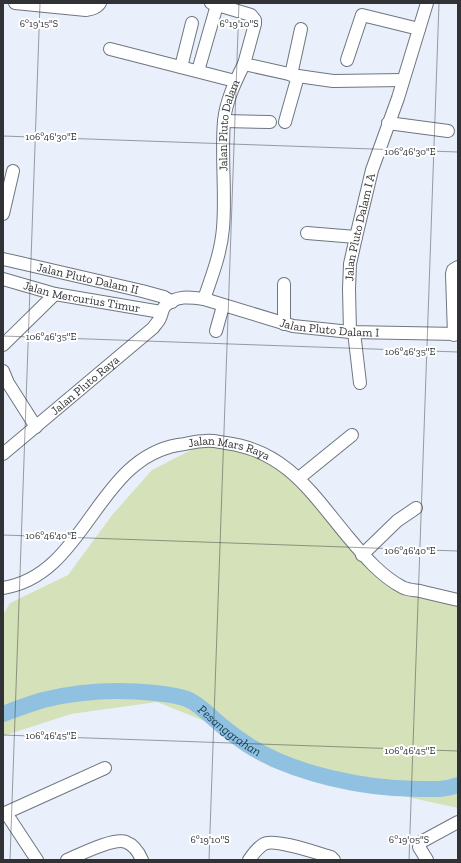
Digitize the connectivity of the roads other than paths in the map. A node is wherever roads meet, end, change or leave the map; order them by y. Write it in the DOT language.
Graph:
graph roads {
  1 [pos="15,3"];
  2 [pos="100,3"];
  3 [pos="427,3"];
  4 [pos="214,4"];
  5 [pos="192,23"];
  6 [pos="301,29"];
  7 [pos="419,29"];
  8 [pos="110,50"];
  9 [pos="347,60"];
  10 [pos="244,64"];
  11 [pos="181,67"];
  12 [pos="198,71"];
  13 [pos="294,76"];
  14 [pos="403,80"];
  15 [pos="235,81"];
  16 [pos="224,120"];
  17 [pos="270,122"];
  18 [pos="285,122"];
  19 [pos="388,123"];
  20 [pos="448,131"];
  21 [pos="13,171"];
  22 [pos="3,214"];
  23 [pos="307,233"];
  24 [pos="356,236"];
  25 [pos="3,259"];
  26 [pos="458,267"];
  27 [pos="3,279"];
  28 [pos="284,284"];
  29 [pos="54,294"];
  30 [pos="204,299"];
  31 [pos="172,302"];
  32 [pos="223,306"];
  33 [pos="162,312"];
  34 [pos="284,324"];
  35 [pos="216,331"];
  36 [pos="352,332"];
  37 [pos="456,334"];
  38 [pos="3,345"];
  39 [pos="3,371"];
  40 [pos="360,383"];
  41 [pos="36,427"];
  42 [pos="352,435"];
  43 [pos="3,454"];
  44 [pos="299,478"];
  45 [pos="416,508"];
  46 [pos="362,555"];
  47 [pos="3,588"];
  48 [pos="458,600"];
  49 [pos="105,768"];
  50 [pos="5,814"];
  51 [pos="458,822"];
  52 [pos="37,860"];
  53 [pos="67,860"];
  54 [pos="142,860"];
  55 [pos="249,860"];
  56 [pos="334,860"];
  57 [pos="427,860"];
  1 -- 2 [label="street"];
  3 -- 7 [label="street, Jalan Pluto Dalam I A"];
  4 -- 10 [label="street"];
  4 -- 12 [label="street"];
  5 -- 11 [label="street"];
  6 -- 13 [label="street"];
  7 -- 9 [label="street"];
  7 -- 14 [label="street, Jalan Pluto Dalam I A"];
  8 -- 11 [label="street"];
  10 -- 13 [label="street, Jalan Pluto Dalam"];
  10 -- 15 [label="street, Jalan Pluto Dalam"];
  11 -- 12 [label="street"];
  12 -- 15 [label="street"];
  13 -- 14 [label="street, Jalan Pluto Dalam"];
  13 -- 18 [label="street"];
  14 -- 19 [label="street, Jalan Pluto Dalam I A"];
  15 -- 16 [label="street, Jalan Pluto Dalam"];
  16 -- 17 [label="street"];
  16 -- 30 [label="street, Jalan Pluto Dalam"];
  19 -- 20 [label="street"];
  19 -- 24 [label="street, Jalan Pluto Dalam I A"];
  21 -- 22 [label="street"];
  23 -- 24 [label="street"];
  24 -- 36 [label="street, Jalan Pluto Dalam I A"];
  25 -- 31 [label="street, Jalan Pluto Dalam II"];
  26 -- 37 [label="street"];
  27 -- 29 [label="street, Jalan Mercurius Timur"];
  28 -- 34 [label="street"];
  29 -- 33 [label="street, Jalan Mercurius Timur"];
  29 -- 38 [label="street"];
  30 -- 31 [label="street"];
  30 -- 32 [label="street, Jalan Pluto Dalam I"];
  31 -- 33 [label="street"];
  32 -- 34 [label="street, Jalan Pluto Dalam I"];
  32 -- 35 [label="street"];
  33 -- 41 [label="street, Jalan Pluto Raya"];
  34 -- 36 [label="street, Jalan Pluto Dalam I"];
  36 -- 37 [label="street, Jalan Pluto Dalam I"];
  36 -- 40 [label="street, Jalan Pluto Dalam I A"];
  39 -- 41 [label="street"];
  41 -- 43 [label="street, Jalan Pluto Raya"];
  42 -- 44 [label="street"];
  44 -- 46 [label="street, Jalan Mars Raya"];
  44 -- 47 [label="street, Jalan Mars Raya"];
  45 -- 46 [label="street"];
  46 -- 48 [label="street, Jalan Mars Raya"];
  49 -- 50 [label="street"];
  50 -- 52 [label="street"];
  51 -- 57 [label="street"];
  53 -- 54 [label="street"];
  55 -- 56 [label="street"];
}
